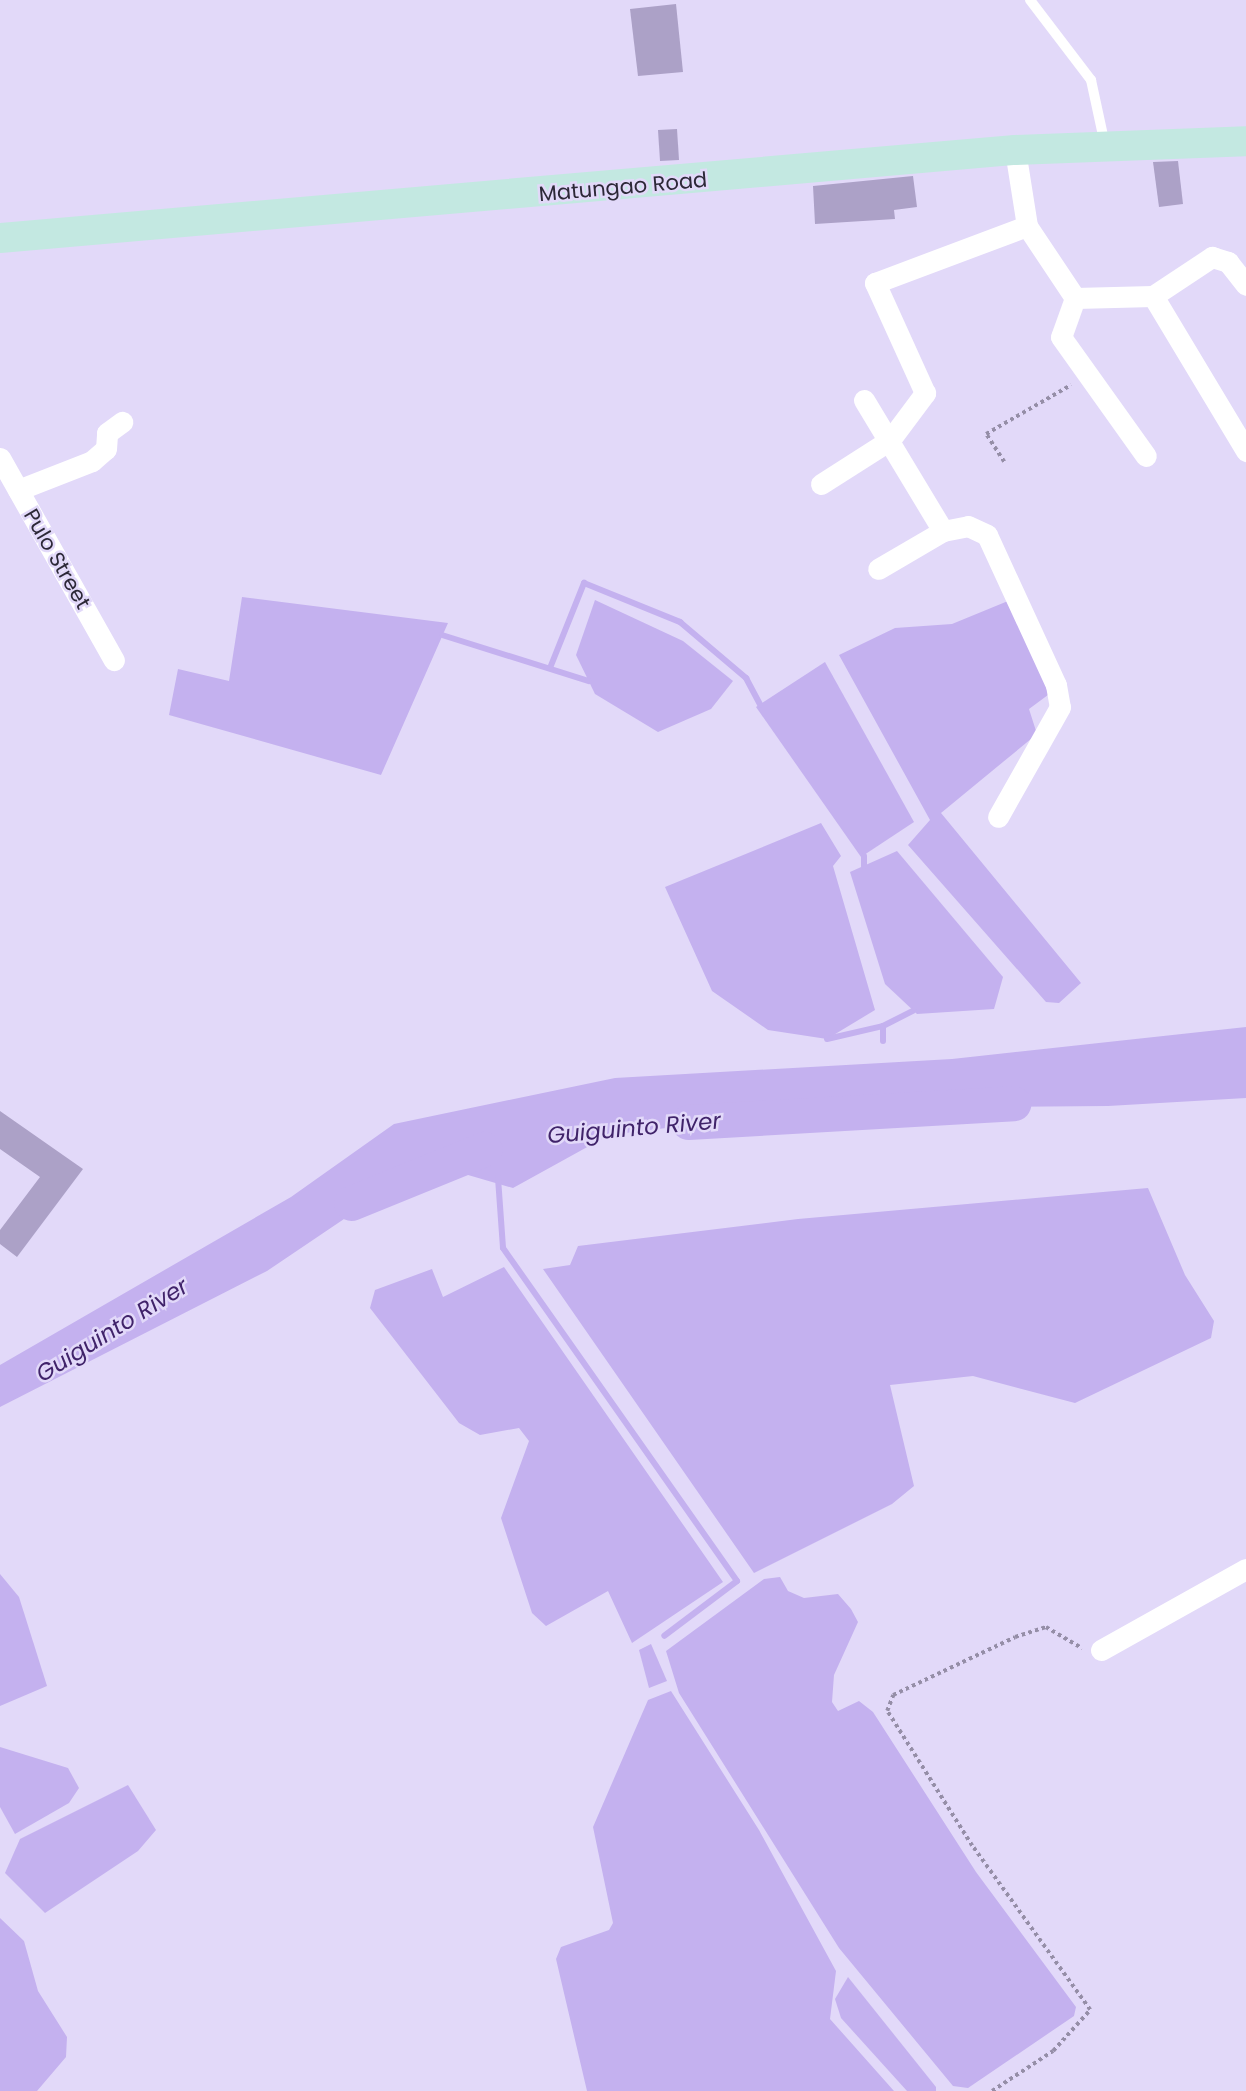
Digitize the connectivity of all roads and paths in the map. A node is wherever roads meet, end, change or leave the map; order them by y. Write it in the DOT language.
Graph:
graph roads {
  1 [pos="1030,0"];
  2 [pos="1246,141"];
  3 [pos="1105,145"];
  4 [pos="1015,150"];
  5 [pos="1027,226"];
  6 [pos="0,238"];
  7 [pos="1246,285"];
  8 [pos="1153,296"];
  9 [pos="1075,298"];
  10 [pos="1092,373"];
  11 [pos="864,400"];
  12 [pos="122,422"];
  13 [pos="890,440"];
  14 [pos="1246,451"];
  15 [pos="1146,456"];
  16 [pos="0,458"];
  17 [pos="1004,462"];
  18 [pos="821,484"];
  19 [pos="18,490"];
  20 [pos="943,531"];
  21 [pos="878,569"];
  22 [pos="114,660"];
  23 [pos="998,817"];
  24 [pos="1246,1569"];
  25 [pos="1101,1650"];
  26 [pos="992,2091"];
  1 -- 3 [label="lane"];
  2 -- 3 [label="main road, Matungao Road"];
  3 -- 4 [label="main road, Matungao Road"];
  4 -- 5 [label="street"];
  4 -- 6 [label="main road, Matungao Road"];
  5 -- 9 [label="street"];
  5 -- 13 [label="street"];
  7 -- 8 [label="street"];
  8 -- 9 [label="street"];
  8 -- 14 [label="street"];
  9 -- 10 [label="street"];
  10 -- 15 [label="street"];
  10 -- 17 [label="path"];
  11 -- 13 [label="street"];
  12 -- 19 [label="street"];
  13 -- 18 [label="street"];
  13 -- 20 [label="street"];
  16 -- 19 [label="street, Pulo Street"];
  19 -- 22 [label="street, Pulo Street"];
  20 -- 21 [label="street"];
  20 -- 23 [label="street"];
  24 -- 25 [label="street"];
  25 -- 26 [label="path"];
}
